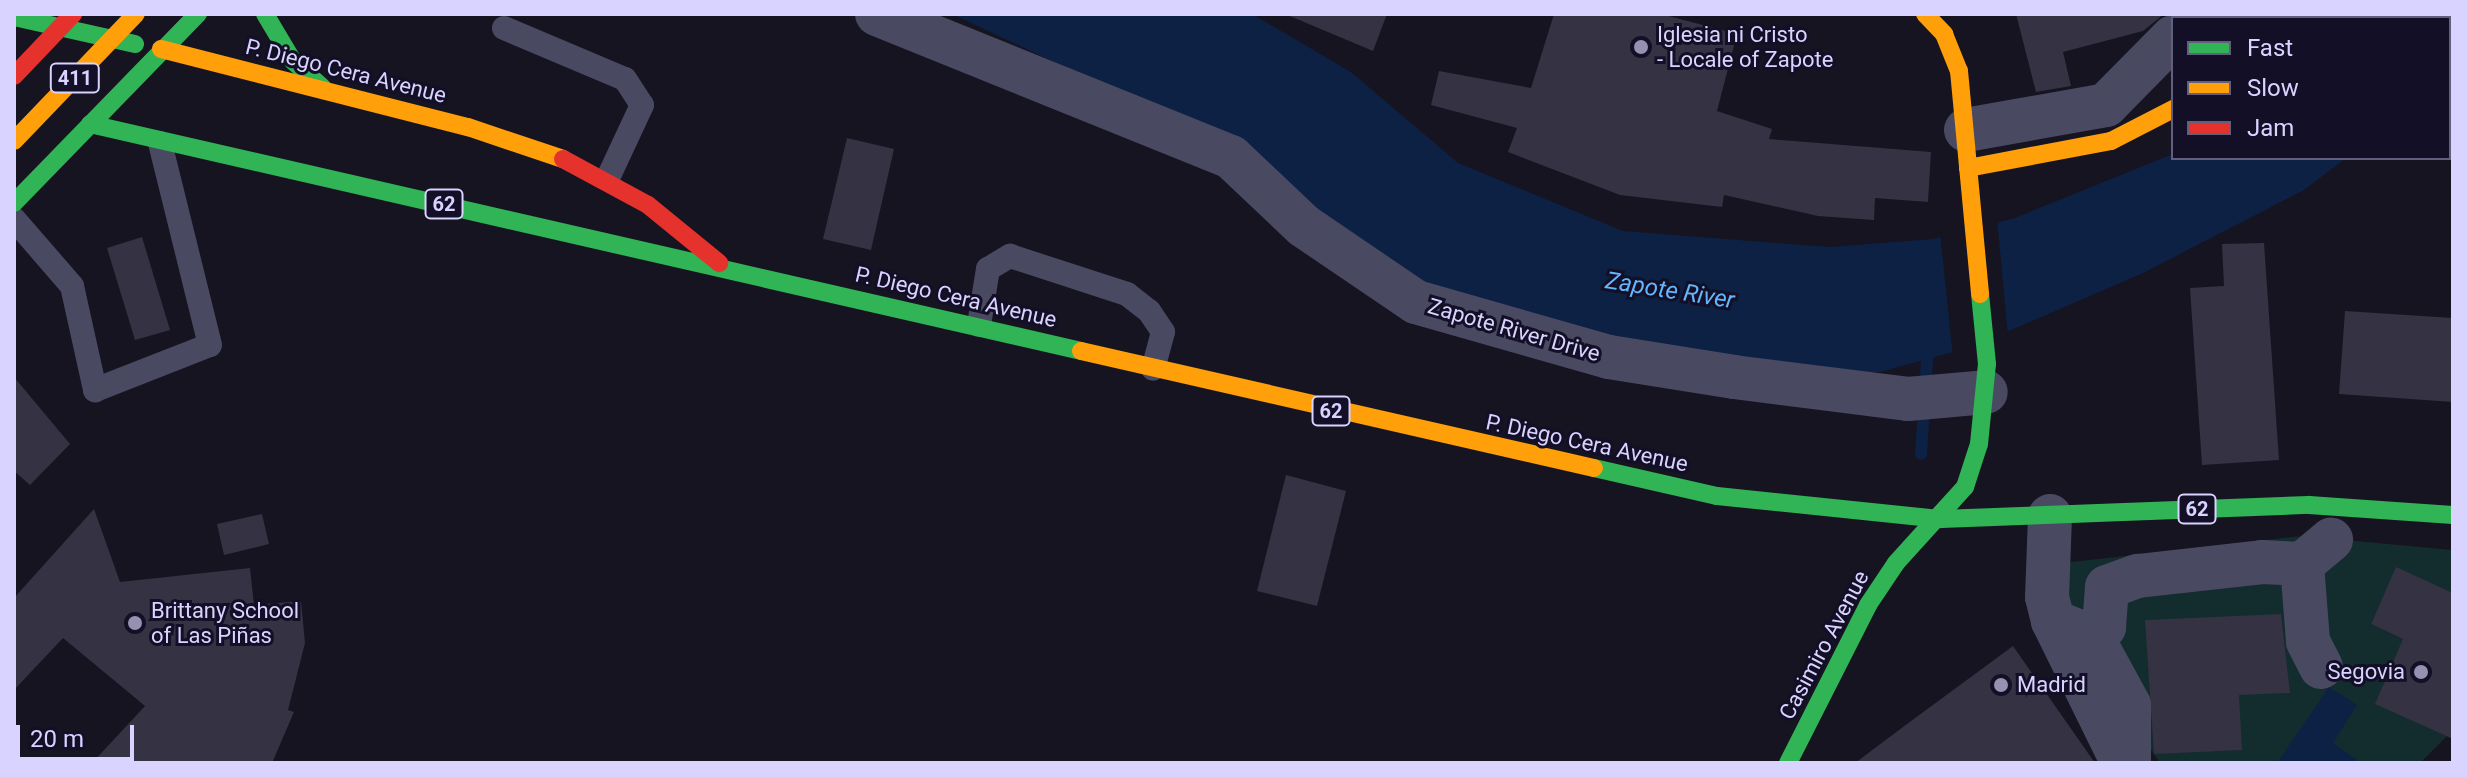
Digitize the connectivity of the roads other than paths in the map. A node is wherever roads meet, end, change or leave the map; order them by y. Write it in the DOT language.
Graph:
graph roads {
  1 [pos="73,14"];
  2 [pos="136,14"];
  3 [pos="198,14"];
  4 [pos="265,14"];
  5 [pos="877,14"];
  6 [pos="1925,14"];
  7 [pos="14,17"];
  8 [pos="504,28"];
  9 [pos="2171,39"];
  10 [pos="161,49"];
  11 [pos="14,76"];
  12 [pos="323,88"];
  13 [pos="14,104"];
  14 [pos="2171,110"];
  15 [pos="90,124"];
  16 [pos="14,141"];
  17 [pos="160,143"];
  18 [pos="1967,149"];
  19 [pos="608,178"];
  20 [pos="14,203"];
  21 [pos="14,219"];
  22 [pos="727,270"];
  23 [pos="979,325"];
  24 [pos="1153,369"];
  25 [pos="1976,383"];
  26 [pos="2453,515"];
  27 [pos="1941,519"];
  28 [pos="2060,531"];
  29 [pos="2107,587"];
  30 [pos="2073,629"];
  31 [pos="2321,667"];
  32 [pos="1788,763"];
  33 [pos="2123,763"];
  34 [pos="2129,763"];
  1 -- 11 [label="main road, 411"];
  2 -- 16 [label="main road, 411"];
  3 -- 10 [label="main road, 411"];
  4 -- 12 [label="main road"];
  5 -- 25 [label="street, Zapote River Drive"];
  6 -- 18 [label="main road, Casimiro Avenue"];
  7 -- 10 [label="main road, P. Diego Cera Avenue / 62"];
  8 -- 19 [label="lane"];
  9 -- 18 [label="street"];
  10 -- 12 [label="main road, P. Diego Cera Avenue / 62"];
  10 -- 15 [label="main road, 411"];
  12 -- 19 [label="main road, P. Diego Cera Avenue / 62"];
  13 -- 15 [label="main road, P. Diego Cera Avenue / 62"];
  14 -- 18 [label="main road"];
  15 -- 17 [label="main road, P. Diego Cera Avenue / 62"];
  15 -- 20 [label="main road, 411"];
  17 -- 21 [label="lane"];
  17 -- 22 [label="main road, P. Diego Cera Avenue / 62"];
  18 -- 25 [label="main road, Casimiro Avenue"];
  19 -- 22 [label="main road, P. Diego Cera Avenue / 62"];
  22 -- 23 [label="main road, P. Diego Cera Avenue / 62"];
  23 -- 24 [label="main road, P. Diego Cera Avenue / 62"];
  23 -- 24 [label="lane"];
  24 -- 27 [label="main road, P. Diego Cera Avenue / 62"];
  25 -- 27 [label="main road, Casimiro Avenue"];
  26 -- 28 [label="main road, P. Diego Cera Avenue / 62"];
  27 -- 28 [label="main road, P. Diego Cera Avenue / 62"];
  27 -- 32 [label="main road, Casimiro Avenue"];
  28 -- 29 [label="street"];
  28 -- 30 [label="street"];
  29 -- 30 [label="street"];
  29 -- 31 [label="street"];
  30 -- 33 [label="street"];
  30 -- 34 [label="street"];
}
